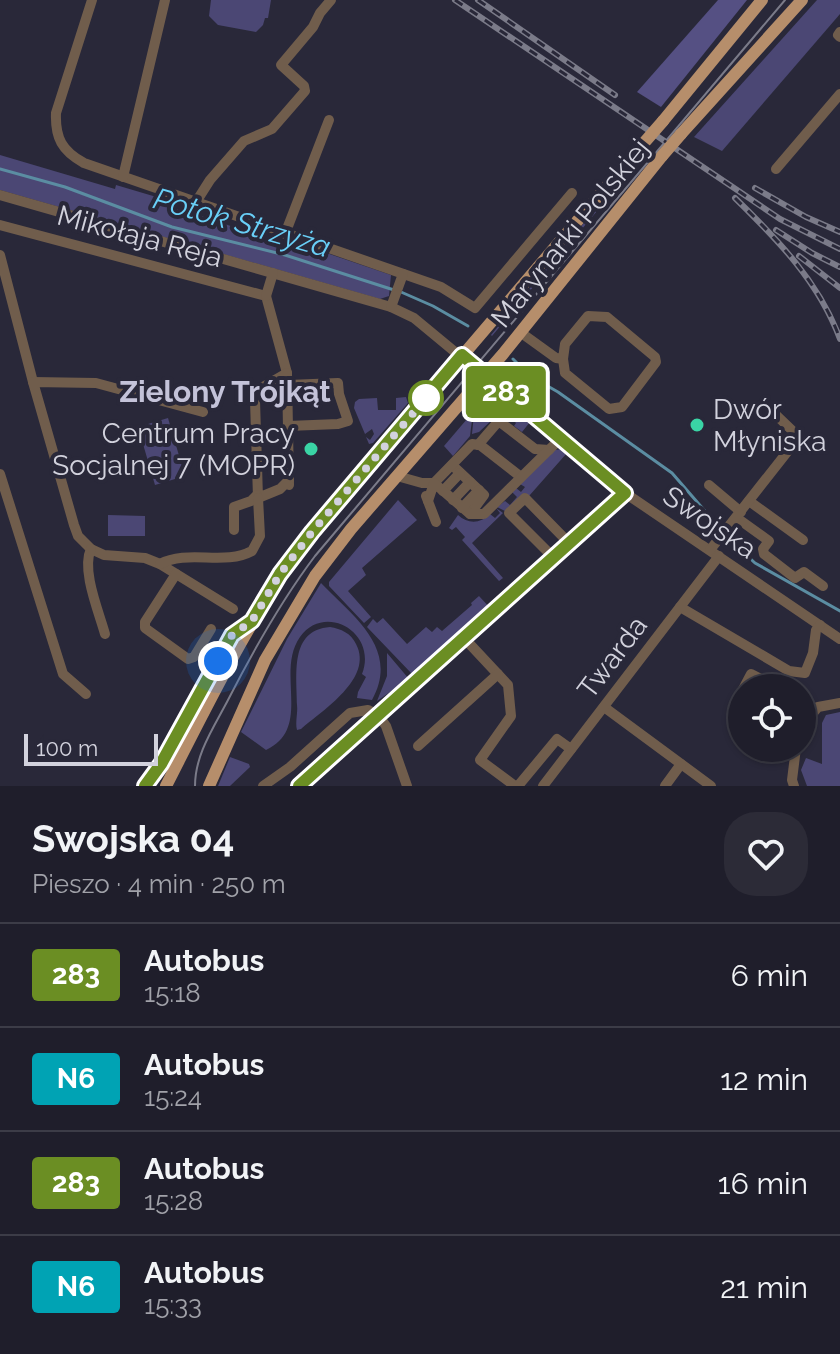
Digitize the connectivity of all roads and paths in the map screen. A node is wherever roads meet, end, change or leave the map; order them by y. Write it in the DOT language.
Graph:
graph roads {
  1 [pos="92,0"];
  2 [pos="165,0"];
  3 [pos="331,0"];
  4 [pos="762,0"];
  5 [pos="802,0"];
  6 [pos="840,94"];
  7 [pos="329,120"];
  8 [pos="776,169"];
  9 [pos="123,177"];
  10 [pos="572,193"];
  11 [pos="0,195"];
  12 [pos="196,202"];
  13 [pos="0,225"];
  14 [pos="285,234"];
  15 [pos="0,255"];
  16 [pos="273,273"];
  17 [pos="399,284"];
  18 [pos="266,296"];
  19 [pos="391,307"];
  20 [pos="520,332"];
  21 [pos="462,355"];
  22 [pos="563,359"];
  23 [pos="338,370"];
  24 [pos="485,375"];
  25 [pos="287,379"];
  26 [pos="33,382"];
  27 [pos="338,383"];
  28 [pos="203,412"];
  29 [pos="775,414"];
  30 [pos="288,426"];
  31 [pos="561,438"];
  32 [pos="478,445"];
  33 [pos="549,450"];
  34 [pos="456,469"];
  35 [pos="0,474"];
  36 [pos="397,476"];
  37 [pos="521,477"];
  38 [pos="422,483"];
  39 [pos="434,483"];
  40 [pos="709,485"];
  41 [pos="474,486"];
  42 [pos="443,491"];
  43 [pos="625,493"];
  44 [pos="258,497"];
  45 [pos="428,501"];
  46 [pos="749,501"];
  47 [pos="462,507"];
  48 [pos="739,515"];
  49 [pos="436,522"];
  50 [pos="234,530"];
  51 [pos="803,540"];
  52 [pos="570,544"];
  53 [pos="91,549"];
  54 [pos="714,553"];
  55 [pos="554,558"];
  56 [pos="160,564"];
  57 [pos="176,574"];
  58 [pos="823,586"];
  59 [pos="680,607"];
  60 [pos="233,609"];
  61 [pos="252,621"];
  62 [pos="820,625"];
  63 [pos="211,629"];
  64 [pos="105,634"];
  65 [pos="465,639"];
  66 [pos="840,639"];
  67 [pos="498,674"];
  68 [pos="86,694"];
  69 [pos="840,703"];
  70 [pos="604,707"];
  71 [pos="816,709"];
  72 [pos="379,716"];
  73 [pos="418,746"];
  74 [pos="571,749"];
  75 [pos="794,762"];
  76 [pos="681,764"];
  77 [pos="145,786"];
  78 [pos="166,786"];
  79 [pos="209,786"];
  80 [pos="263,786"];
  81 [pos="298,786"];
  82 [pos="407,786"];
  83 [pos="517,786"];
  84 [pos="543,786"];
  85 [pos="665,786"];
  86 [pos="711,786"];
  87 [pos="794,786"];
  1 -- 9 [label="street"];
  2 -- 9 [label="street"];
  3 -- 12 [label="street"];
  4 -- 21 [label="main road, Marynarki Polskiej, bridge"];
  5 -- 20 [label="main road, Marynarki Polskiej, bridge"];
  6 -- 8 [label="street"];
  7 -- 14 [label="street"];
  9 -- 12 [label="street"];
  10 -- 17 [label="street"];
  11 -- 16 [label="street, Mikołaja Reja"];
  12 -- 14 [label="street"];
  13 -- 18 [label="street, Mikołaja Reja"];
  14 -- 17 [label="street"];
  15 -- 26 [label="street"];
  16 -- 18 [label="street"];
  16 -- 19 [label="street, Mikołaja Reja"];
  17 -- 19 [label="street"];
  18 -- 25 [label="street"];
  19 -- 21 [label="street, Mikołaja Reja"];
  20 -- 22 [label="street"];
  20 -- 24 [label="main road, Marynarki Polskiej"];
  21 -- 24 [label="street, Mikołaja Reja"];
  21 -- 61 [label="main road, Marynarki Polskiej"];
  22 -- 22 [label="street"];
  23 -- 27 [label="street"];
  24 -- 31 [label="street, Swojska"];
  24 -- 36 [label="main road, Marynarki Polskiej"];
  25 -- 27 [label="street"];
  25 -- 30 [label="street"];
  25 -- 44 [label="street"];
  26 -- 28 [label="street"];
  26 -- 53 [label="street"];
  27 -- 30 [label="street"];
  29 -- 46 [label="street, Twarda"];
  30 -- 44 [label="street"];
  31 -- 33 [label="street"];
  31 -- 43 [label="street, Swojska"];
  32 -- 33 [label="street"];
  32 -- 34 [label="street"];
  32 -- 37 [label="street"];
  33 -- 37 [label="street"];
  34 -- 39 [label="street"];
  34 -- 41 [label="street"];
  34 -- 42 [label="street"];
  35 -- 68 [label="street"];
  36 -- 38 [label="street"];
  36 -- 79 [label="main road, Marynarki Polskiej"];
  37 -- 47 [label="street"];
  38 -- 39 [label="street"];
  38 -- 45 [label="street"];
  39 -- 42 [label="street"];
  39 -- 45 [label="street"];
  40 -- 48 [label="street"];
  41 -- 47 [label="street"];
  41 -- 47 [label="street"];
  42 -- 47 [label="street"];
  43 -- 52 [label="street"];
  43 -- 54 [label="street, Swojska"];
  44 -- 50 [label="street"];
  44 -- 56 [label="street"];
  45 -- 49 [label="street"];
  46 -- 48 [label="street, Twarda"];
  46 -- 51 [label="street"];
  48 -- 54 [label="street, Twarda"];
  48 -- 58 [label="street"];
  52 -- 55 [label="street"];
  52 -- 55 [label="street"];
  53 -- 56 [label="street"];
  53 -- 64 [label="street"];
  54 -- 59 [label="street, Twarda"];
  54 -- 62 [label="street, Swojska"];
  55 -- 65 [label="street"];
  56 -- 57 [label="street"];
  57 -- 60 [label="street"];
  57 -- 63 [label="street"];
  59 -- 62 [label="street"];
  59 -- 70 [label="street, Twarda"];
  61 -- 77 [label="main road"];
  61 -- 78 [label="main road, Marynarki Polskiej"];
  62 -- 66 [label="street, Swojska"];
  65 -- 67 [label="street"];
  65 -- 72 [label="street"];
  67 -- 73 [label="street"];
  67 -- 83 [label="street"];
  69 -- 71 [label="street"];
  70 -- 74 [label="street, Twarda"];
  70 -- 76 [label="street"];
  72 -- 80 [label="street"];
  72 -- 81 [label="street"];
  72 -- 82 [label="street"];
  74 -- 83 [label="street"];
  74 -- 84 [label="street, Twarda"];
  75 -- 87 [label="street"];
  76 -- 85 [label="street"];
  76 -- 86 [label="street"];
}
